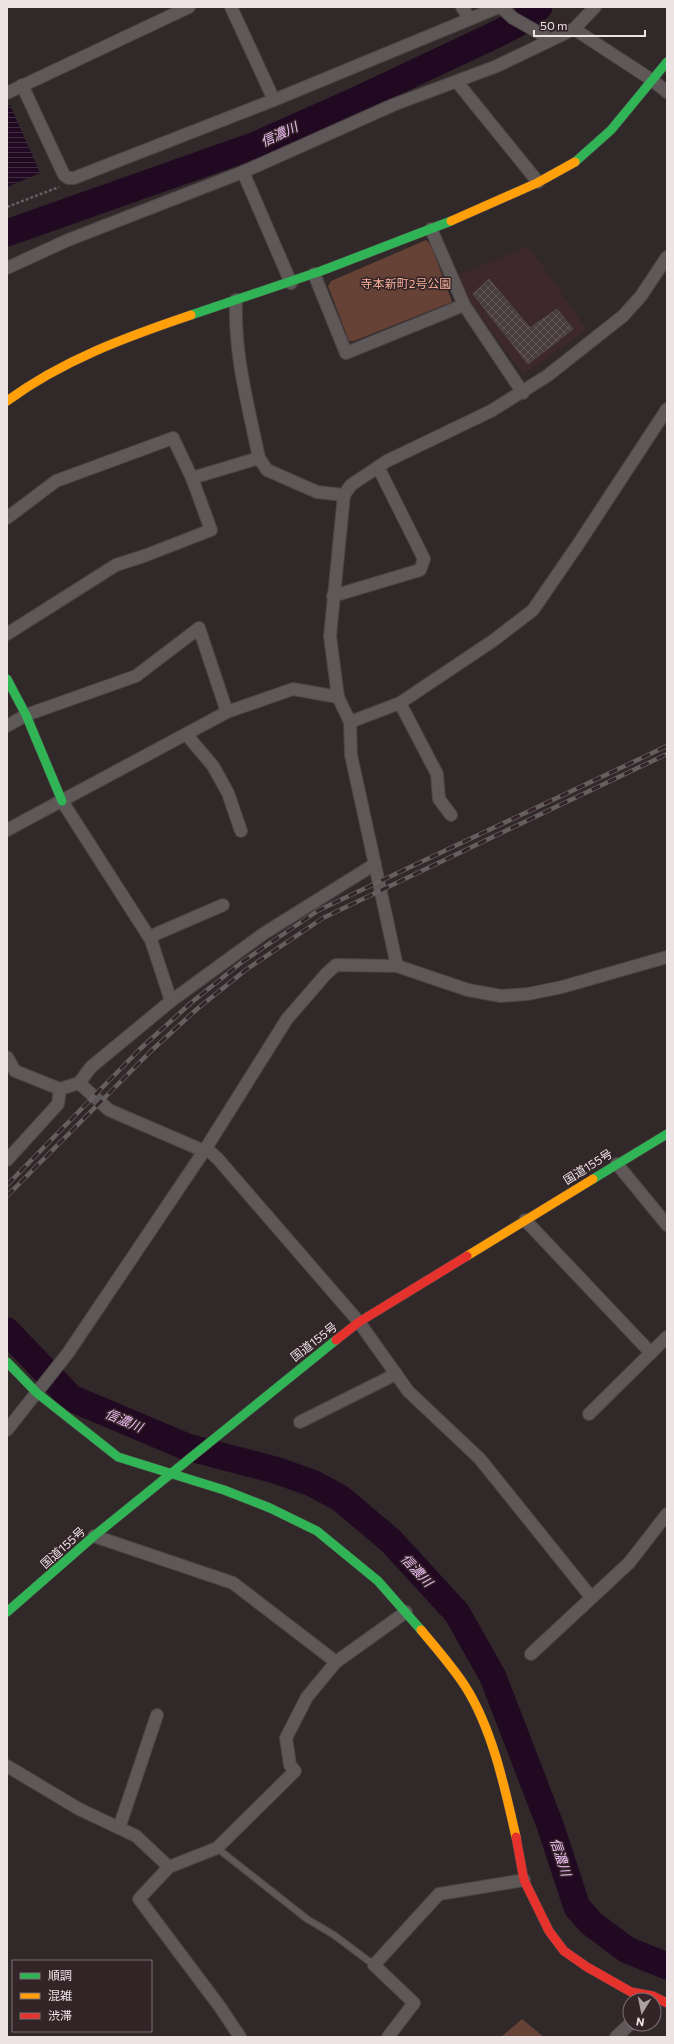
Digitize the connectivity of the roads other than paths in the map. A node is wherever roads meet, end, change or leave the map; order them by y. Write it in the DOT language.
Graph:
graph roads {
  1 [pos="231,7"];
  2 [pos="462,7"];
  3 [pos="500,7"];
  4 [pos="595,7"];
  5 [pos="186,8"];
  6 [pos="470,19"];
  7 [pos="574,29"];
  8 [pos="550,40"];
  9 [pos="667,62"];
  10 [pos="652,80"];
  11 [pos="457,82"];
  12 [pos="22,86"];
  13 [pos="7,92"];
  14 [pos="667,92"];
  15 [pos="274,100"];
  16 [pos="243,172"];
  17 [pos="538,182"];
  18 [pos="431,230"];
  19 [pos="667,257"];
  20 [pos="7,268"];
  21 [pos="314,274"];
  22 [pos="291,283"];
  23 [pos="236,300"];
  24 [pos="464,305"];
  25 [pos="522,393"];
  26 [pos="7,401"];
  27 [pos="667,409"];
  28 [pos="259,458"];
  29 [pos="378,467"];
  30 [pos="192,478"];
  31 [pos="344,495"];
  32 [pos="7,518"];
  33 [pos="333,596"];
  34 [pos="7,634"];
  35 [pos="7,679"];
  36 [pos="338,697"];
  37 [pos="400,703"];
  38 [pos="227,712"];
  39 [pos="26,715"];
  40 [pos="350,722"];
  41 [pos="7,726"];
  42 [pos="186,734"];
  43 [pos="62,801"];
  44 [pos="451,815"];
  45 [pos="7,830"];
  46 [pos="241,832"];
  47 [pos="375,864"];
  48 [pos="223,904"];
  49 [pos="149,937"];
  50 [pos="667,957"];
  51 [pos="397,966"];
  52 [pos="171,1001"];
  53 [pos="7,1057"];
  54 [pos="79,1083"];
  55 [pos="60,1089"];
  56 [pos="667,1134"];
  57 [pos="205,1150"];
  58 [pos="7,1160"];
  59 [pos="617,1164"];
  60 [pos="525,1220"];
  61 [pos="667,1225"];
  62 [pos="359,1322"];
  63 [pos="667,1337"];
  64 [pos="651,1353"];
  65 [pos="7,1362"];
  66 [pos="396,1374"];
  67 [pos="39,1390"];
  68 [pos="589,1414"];
  69 [pos="300,1422"];
  70 [pos="7,1430"];
  71 [pos="172,1472"];
  72 [pos="667,1514"];
  73 [pos="94,1536"];
  74 [pos="591,1596"];
  75 [pos="7,1612"];
  76 [pos="406,1612"];
  77 [pos="531,1654"];
  78 [pos="336,1662"];
  79 [pos="157,1715"];
  80 [pos="7,1766"];
  81 [pos="119,1828"];
  82 [pos="217,1848"];
  83 [pos="169,1867"];
  84 [pos="524,1880"];
  85 [pos="374,1964"];
  86 [pos="632,1992"];
  87 [pos="240,2037"];
  88 [pos="388,2037"];
  1 -- 15 [label="street"];
  2 -- 6 [label="street"];
  3 -- 6 [label="street"];
  3 -- 8 [label="street"];
  4 -- 7 [label="street"];
  5 -- 12 [label="street"];
  6 -- 15 [label="street"];
  7 -- 8 [label="street"];
  7 -- 10 [label="street"];
  8 -- 11 [label="street"];
  9 -- 10 [label="main road"];
  10 -- 14 [label="street"];
  10 -- 17 [label="main road"];
  11 -- 16 [label="street"];
  11 -- 17 [label="street"];
  12 -- 13 [label="street"];
  12 -- 15 [label="street"];
  16 -- 20 [label="street"];
  16 -- 22 [label="street"];
  17 -- 18 [label="main road"];
  18 -- 21 [label="main road"];
  18 -- 24 [label="street"];
  19 -- 25 [label="street"];
  21 -- 22 [label="main road"];
  21 -- 24 [label="street"];
  22 -- 23 [label="main road"];
  23 -- 26 [label="main road"];
  23 -- 28 [label="street"];
  24 -- 25 [label="street"];
  25 -- 29 [label="street"];
  27 -- 37 [label="street"];
  28 -- 30 [label="street"];
  28 -- 31 [label="street"];
  29 -- 31 [label="street"];
  29 -- 33 [label="street"];
  30 -- 32 [label="street"];
  30 -- 34 [label="street"];
  31 -- 33 [label="street"];
  33 -- 36 [label="street"];
  35 -- 39 [label="main road"];
  36 -- 38 [label="street"];
  36 -- 40 [label="street"];
  37 -- 40 [label="street"];
  37 -- 44 [label="street"];
  38 -- 39 [label="street"];
  38 -- 42 [label="street"];
  39 -- 41 [label="street"];
  39 -- 43 [label="main road"];
  40 -- 47 [label="street"];
  42 -- 43 [label="street"];
  42 -- 46 [label="street"];
  43 -- 45 [label="street"];
  43 -- 49 [label="street"];
  47 -- 51 [label="street"];
  47 -- 52 [label="street"];
  48 -- 49 [label="street"];
  49 -- 52 [label="street"];
  50 -- 51 [label="street"];
  51 -- 57 [label="street"];
  52 -- 54 [label="street"];
  53 -- 55 [label="street"];
  54 -- 55 [label="street"];
  54 -- 57 [label="street"];
  55 -- 58 [label="street"];
  56 -- 59 [label="main road, 国道155号"];
  57 -- 62 [label="street"];
  57 -- 67 [label="street"];
  59 -- 60 [label="main road, 国道155号"];
  59 -- 61 [label="street"];
  60 -- 62 [label="main road, 国道155号"];
  60 -- 64 [label="street"];
  62 -- 66 [label="street"];
  62 -- 71 [label="main road, 国道155号"];
  63 -- 64 [label="street"];
  64 -- 68 [label="street"];
  65 -- 67 [label="main road"];
  66 -- 69 [label="street"];
  66 -- 74 [label="street"];
  67 -- 70 [label="street"];
  67 -- 71 [label="main road"];
  71 -- 73 [label="main road, 国道155号"];
  71 -- 76 [label="main road"];
  72 -- 74 [label="street"];
  73 -- 75 [label="main road, 国道155号"];
  73 -- 78 [label="street"];
  74 -- 77 [label="street"];
  76 -- 78 [label="street"];
  76 -- 84 [label="main road"];
  78 -- 82 [label="street"];
  79 -- 81 [label="street"];
  80 -- 81 [label="street"];
  81 -- 83 [label="street"];
  82 -- 83 [label="street"];
  82 -- 85 [label="lane"];
  83 -- 87 [label="street"];
  84 -- 85 [label="street"];
  84 -- 86 [label="main road"];
  85 -- 88 [label="street"];
}
